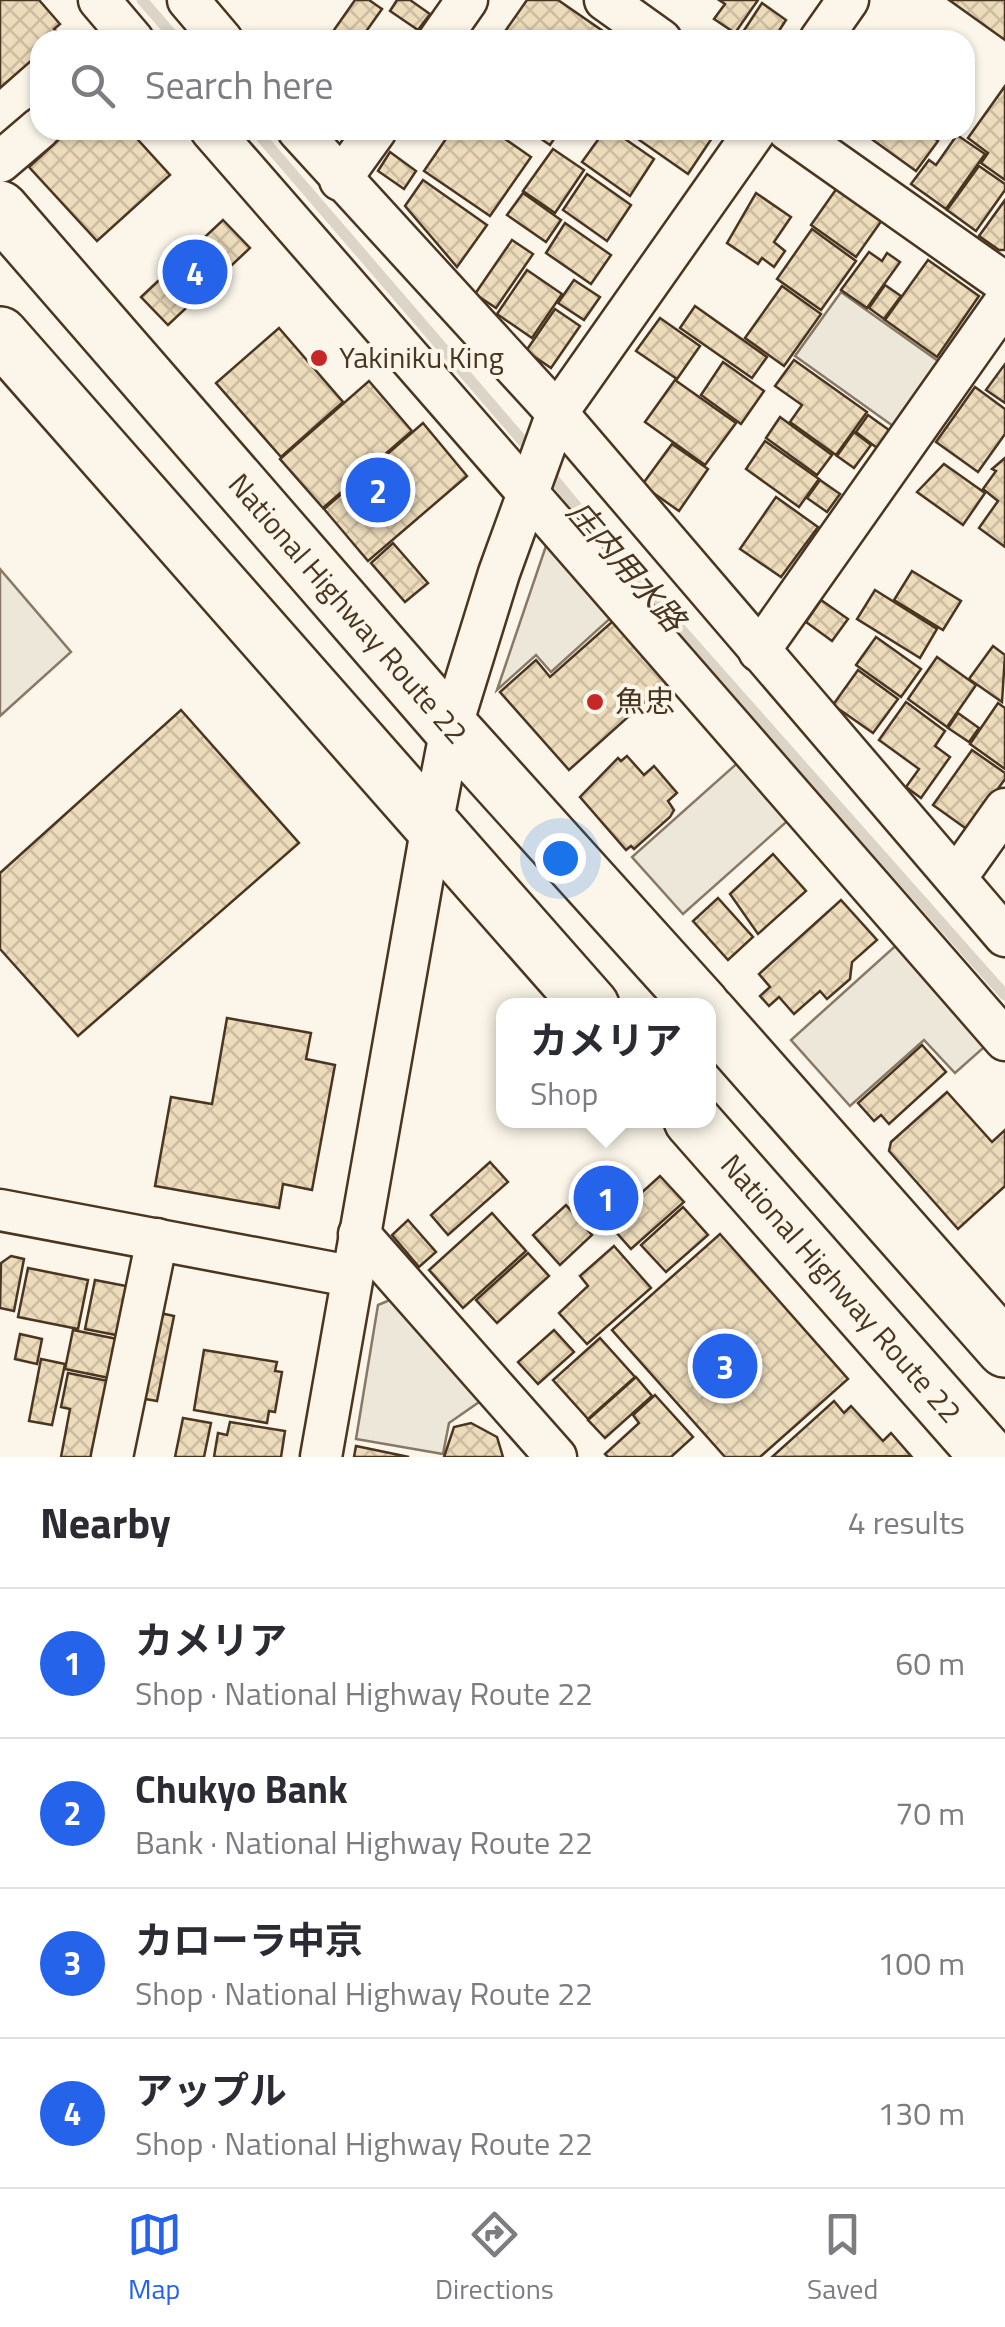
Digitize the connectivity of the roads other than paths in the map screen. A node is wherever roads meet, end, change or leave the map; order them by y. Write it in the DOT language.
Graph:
graph roads {
  1 [pos="99,0"];
  2 [pos="188,0"];
  3 [pos="467,0"];
  4 [pos="605,0"];
  5 [pos="848,0"];
  6 [pos="124,30"];
  7 [pos="214,30"];
  8 [pos="446,30"];
  9 [pos="647,30"];
  10 [pos="827,30"];
  11 [pos="30,136"];
  12 [pos="220,140"];
  13 [pos="306,140"];
  14 [pos="369,140"];
  15 [pos="749,140"];
  16 [pos="802,140"];
  17 [pos="0,162"];
  18 [pos="340,180"];
  19 [pos="0,209"];
  20 [pos="1005,283"];
  21 [pos="1005,302"];
  22 [pos="0,334"];
  23 [pos="555,418"];
  24 [pos="529,487"];
  25 [pos="759,650"];
  26 [pos="452,728"];
  27 [pos="1005,809"];
  28 [pos="432,825"];
  29 [pos="956,878"];
  30 [pos="1005,936"];
  31 [pos="584,998"];
  32 [pos="695,998"];
  33 [pos="716,1021"];
  34 [pos="1005,1040"];
  35 [pos="699,1128"];
  36 [pos="0,1210"];
  37 [pos="359,1234"];
  38 [pos="157,1239"];
  39 [pos="350,1276"];
  40 [pos="1005,1349"];
  41 [pos="112,1457"];
  42 [pos="322,1457"];
  43 [pos="556,1457"];
  44 [pos="989,1457"];
  1 -- 6 [label="street"];
  2 -- 7 [label="street"];
  3 -- 8 [label="street"];
  4 -- 9 [label="street"];
  5 -- 10 [label="street"];
  11 -- 17 [label="street"];
  12 -- 24 [label="street"];
  13 -- 18 [label="street"];
  14 -- 18 [label="street"];
  15 -- 23 [label="street"];
  16 -- 20 [label="street"];
  18 -- 23 [label="street"];
  19 -- 26 [label="highway, National Highway Route 22"];
  21 -- 25 [label="street"];
  22 -- 28 [label="highway"];
  23 -- 24 [label="street"];
  23 -- 25 [label="street"];
  24 -- 26 [label="street"];
  24 -- 34 [label="street"];
  25 -- 29 [label="street"];
  26 -- 28 [label="street"];
  26 -- 32 [label="highway, National Highway Route 22"];
  27 -- 29 [label="street"];
  28 -- 31 [label="highway"];
  28 -- 37 [label="street"];
  29 -- 30 [label="street"];
  33 -- 40 [label="highway"];
  35 -- 44 [label="highway, National Highway Route 22"];
  36 -- 38 [label="street"];
  37 -- 39 [label="street"];
  37 -- 43 [label="street"];
  38 -- 39 [label="street"];
  38 -- 41 [label="street"];
  39 -- 42 [label="street"];
}
